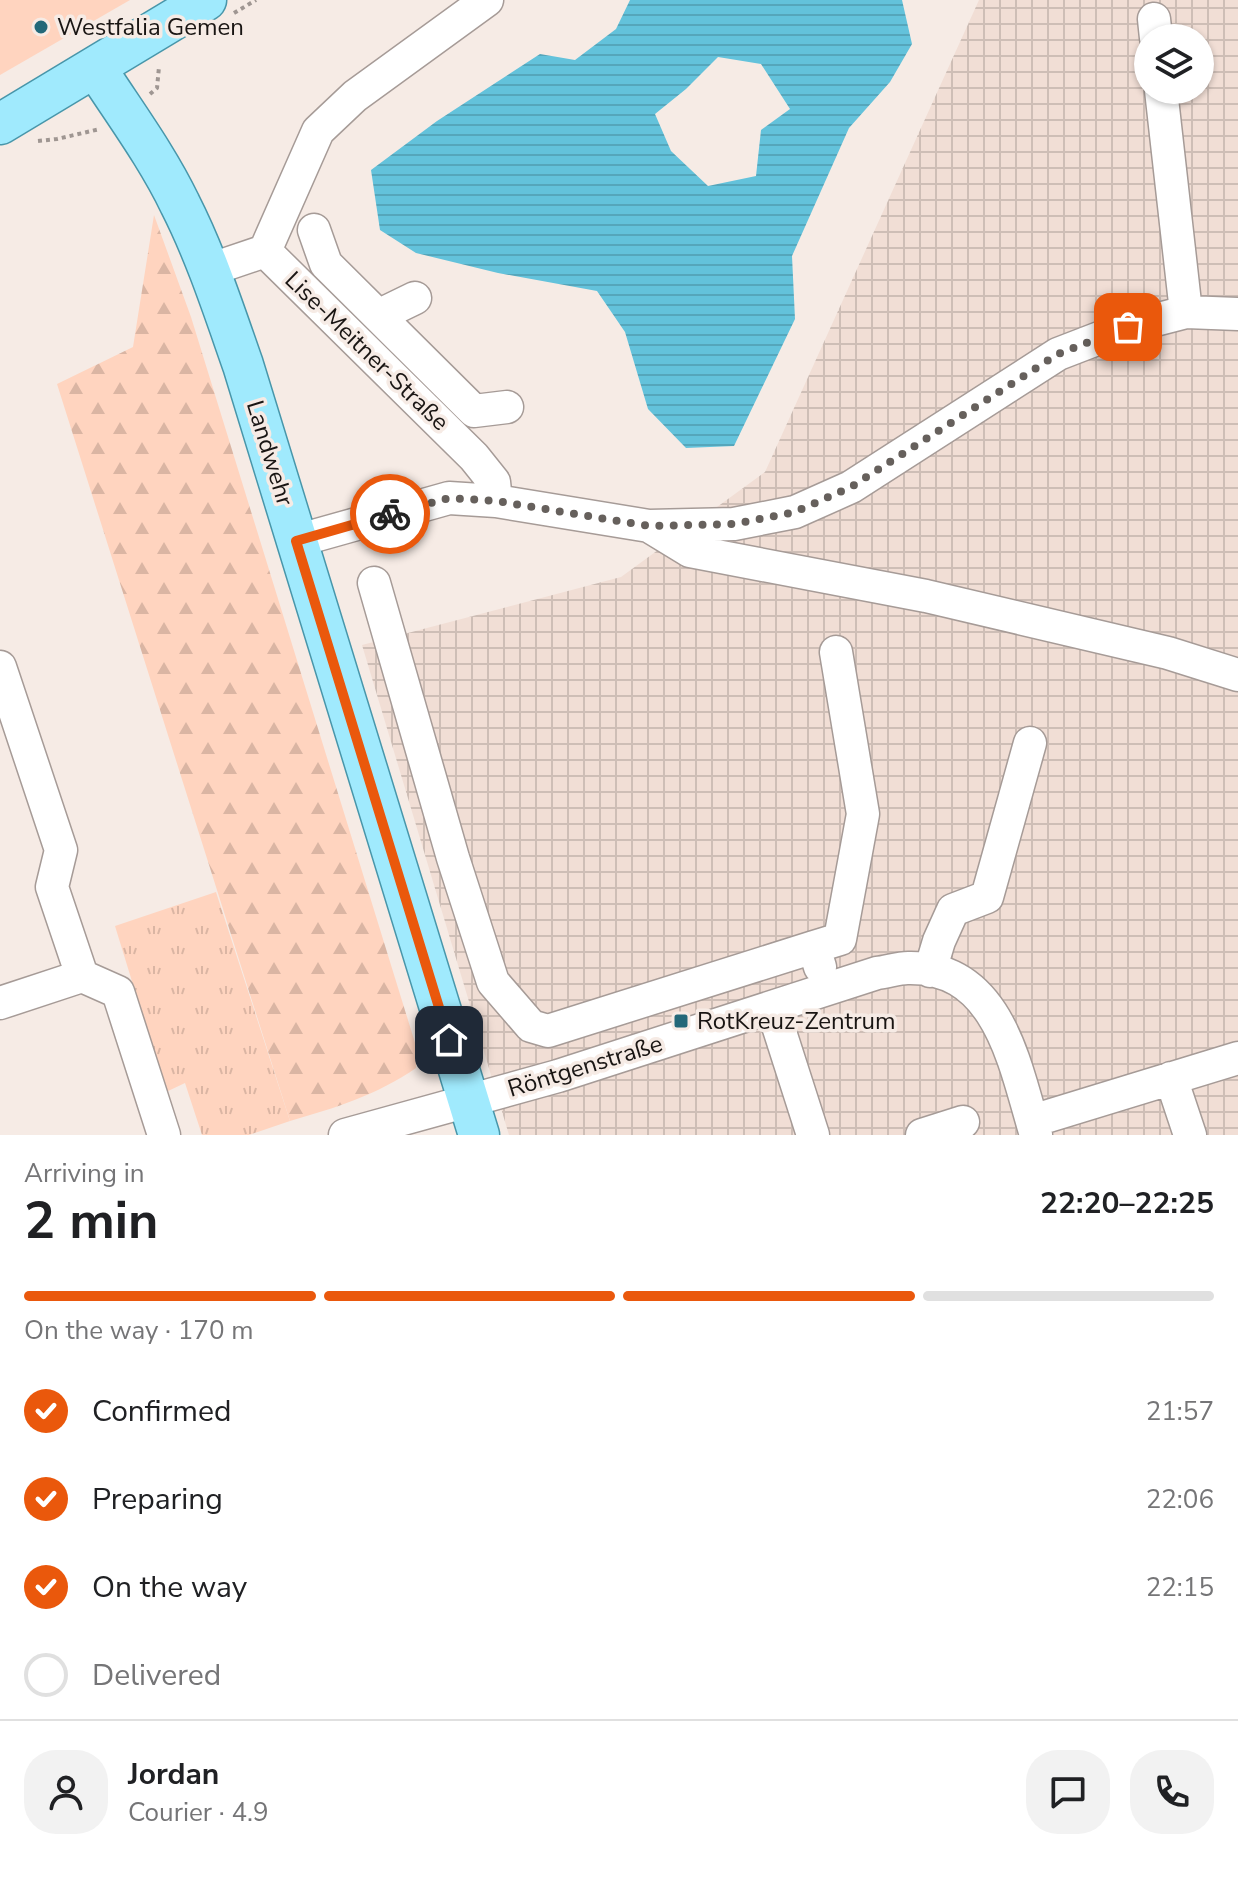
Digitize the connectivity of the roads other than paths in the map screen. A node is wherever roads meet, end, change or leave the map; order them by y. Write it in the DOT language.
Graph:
graph roads {
  1 [pos="206,0"];
  2 [pos="487,0"];
  3 [pos="95,67"];
  4 [pos="1163,104"];
  5 [pos="14,133"];
  6 [pos="314,230"];
  7 [pos="265,251"];
  8 [pos="209,270"];
  9 [pos="415,298"];
  10 [pos="372,308"];
  11 [pos="1186,312"];
  12 [pos="1238,314"];
  13 [pos="340,324"];
  14 [pos="507,407"];
  15 [pos="496,501"];
  16 [pos="649,526"];
  17 [pos="296,541"];
  18 [pos="374,583"];
  19 [pos="836,652"];
  20 [pos="0,667"];
  21 [pos="1238,675"];
  22 [pos="1030,743"];
  23 [pos="814,947"];
  24 [pos="930,971"];
  25 [pos="82,976"];
  26 [pos="826,989"];
  27 [pos="0,1003"];
  28 [pos="772,1007"];
  29 [pos="1238,1058"];
  30 [pos="1171,1078"];
  31 [pos="473,1118"];
  32 [pos="963,1122"];
  33 [pos="1034,1128"];
  34 [pos="164,1135"];
  35 [pos="345,1135"];
  36 [pos="813,1135"];
  37 [pos="922,1135"];
  38 [pos="1190,1135"];
  1 -- 3 [label="main road"];
  2 -- 7 [label="street"];
  3 -- 5 [label="main road"];
  3 -- 8 [label="main road, Landwehr"];
  4 -- 11 [label="street"];
  6 -- 10 [label="street"];
  7 -- 8 [label="street, Lise-Meitner-Straße"];
  7 -- 13 [label="street, Lise-Meitner-Straße"];
  8 -- 17 [label="main road, Landwehr"];
  9 -- 10 [label="street"];
  10 -- 13 [label="street"];
  10 -- 14 [label="street"];
  11 -- 12 [label="street"];
  11 -- 16 [label="street"];
  13 -- 15 [label="street, Lise-Meitner-Straße"];
  15 -- 16 [label="street"];
  15 -- 17 [label="street"];
  16 -- 21 [label="street"];
  17 -- 31 [label="main road, Landwehr"];
  18 -- 23 [label="street"];
  19 -- 23 [label="street"];
  20 -- 25 [label="street"];
  22 -- 24 [label="street"];
  23 -- 26 [label="street"];
  24 -- 26 [label="street, Röntgenstraße"];
  24 -- 33 [label="street, Röntgenstraße"];
  25 -- 27 [label="street"];
  25 -- 34 [label="street"];
  26 -- 28 [label="street, Röntgenstraße"];
  28 -- 31 [label="street, Röntgenstraße"];
  28 -- 36 [label="street"];
  29 -- 30 [label="street, Röntgenstraße"];
  30 -- 33 [label="street, Röntgenstraße"];
  30 -- 38 [label="street"];
  31 -- 35 [label="street, Röntgenstraße"];
  32 -- 37 [label="street"];
}
